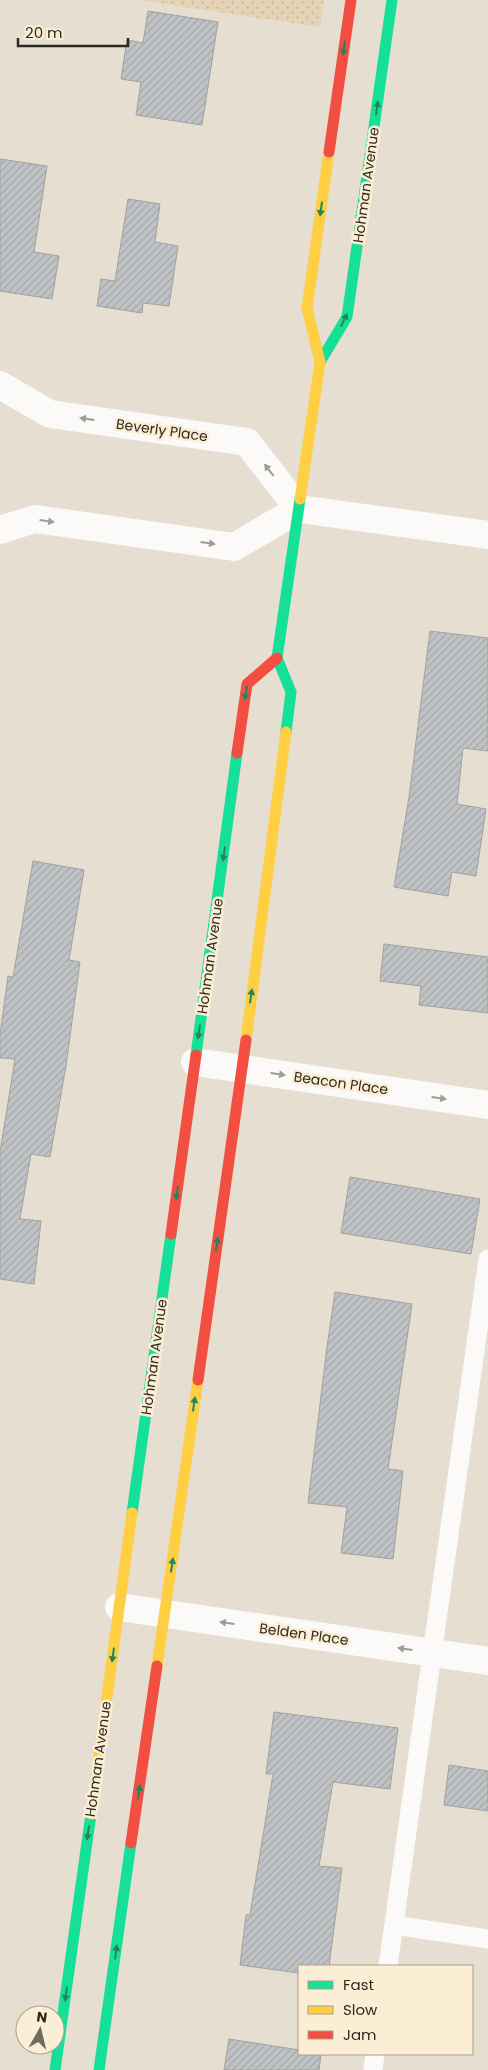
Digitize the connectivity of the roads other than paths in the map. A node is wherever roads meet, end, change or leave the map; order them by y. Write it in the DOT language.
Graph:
graph roads {
  1 [pos="350,0"];
  2 [pos="392,0"];
  3 [pos="320,362"];
  4 [pos="0,385"];
  5 [pos="298,509"];
  6 [pos="0,530"];
  7 [pos="488,536"];
  8 [pos="277,658"];
  9 [pos="195,1062"];
  10 [pos="242,1069"];
  11 [pos="488,1105"];
  12 [pos="488,1259"];
  13 [pos="479,1383"];
  14 [pos="119,1607"];
  15 [pos="165,1614"];
  16 [pos="433,1653"];
  17 [pos="488,1661"];
  18 [pos="394,1925"];
  19 [pos="488,1939"];
  20 [pos="388,1965"];
  21 [pos="375,2055"];
  22 [pos="55,2070"];
  23 [pos="99,2070"];
  24 [pos="373,2070"];
  1 -- 3 [label="main road, Hohman Avenue, one-way"];
  3 -- 2 [label="main road, Hohman Avenue, one-way"];
  3 -- 5 [label="main road, Hohman Avenue"];
  5 -- 4 [label="street, Beverly Place, one-way"];
  6 -- 5 [label="street, one-way"];
  5 -- 7 [label="street"];
  5 -- 8 [label="main road, Hohman Avenue"];
  8 -- 9 [label="main road, Hohman Avenue, one-way"];
  10 -- 8 [label="main road, one-way"];
  9 -- 10 [label="street, Beacon Place"];
  9 -- 14 [label="main road, Hohman Avenue, one-way"];
  10 -- 11 [label="street, Beacon Place, one-way"];
  15 -- 10 [label="main road, one-way"];
  12 -- 13 [label="lane"];
  13 -- 16 [label="lane"];
  14 -- 15 [label="street, Belden Place"];
  14 -- 22 [label="main road, Hohman Avenue, one-way"];
  16 -- 15 [label="street, Belden Place, one-way"];
  23 -- 15 [label="main road, one-way"];
  16 -- 17 [label="street, Belden Place"];
  16 -- 18 [label="lane"];
  18 -- 19 [label="lane"];
  18 -- 20 [label="lane"];
  21 -- 24 [label="lane"];
}
